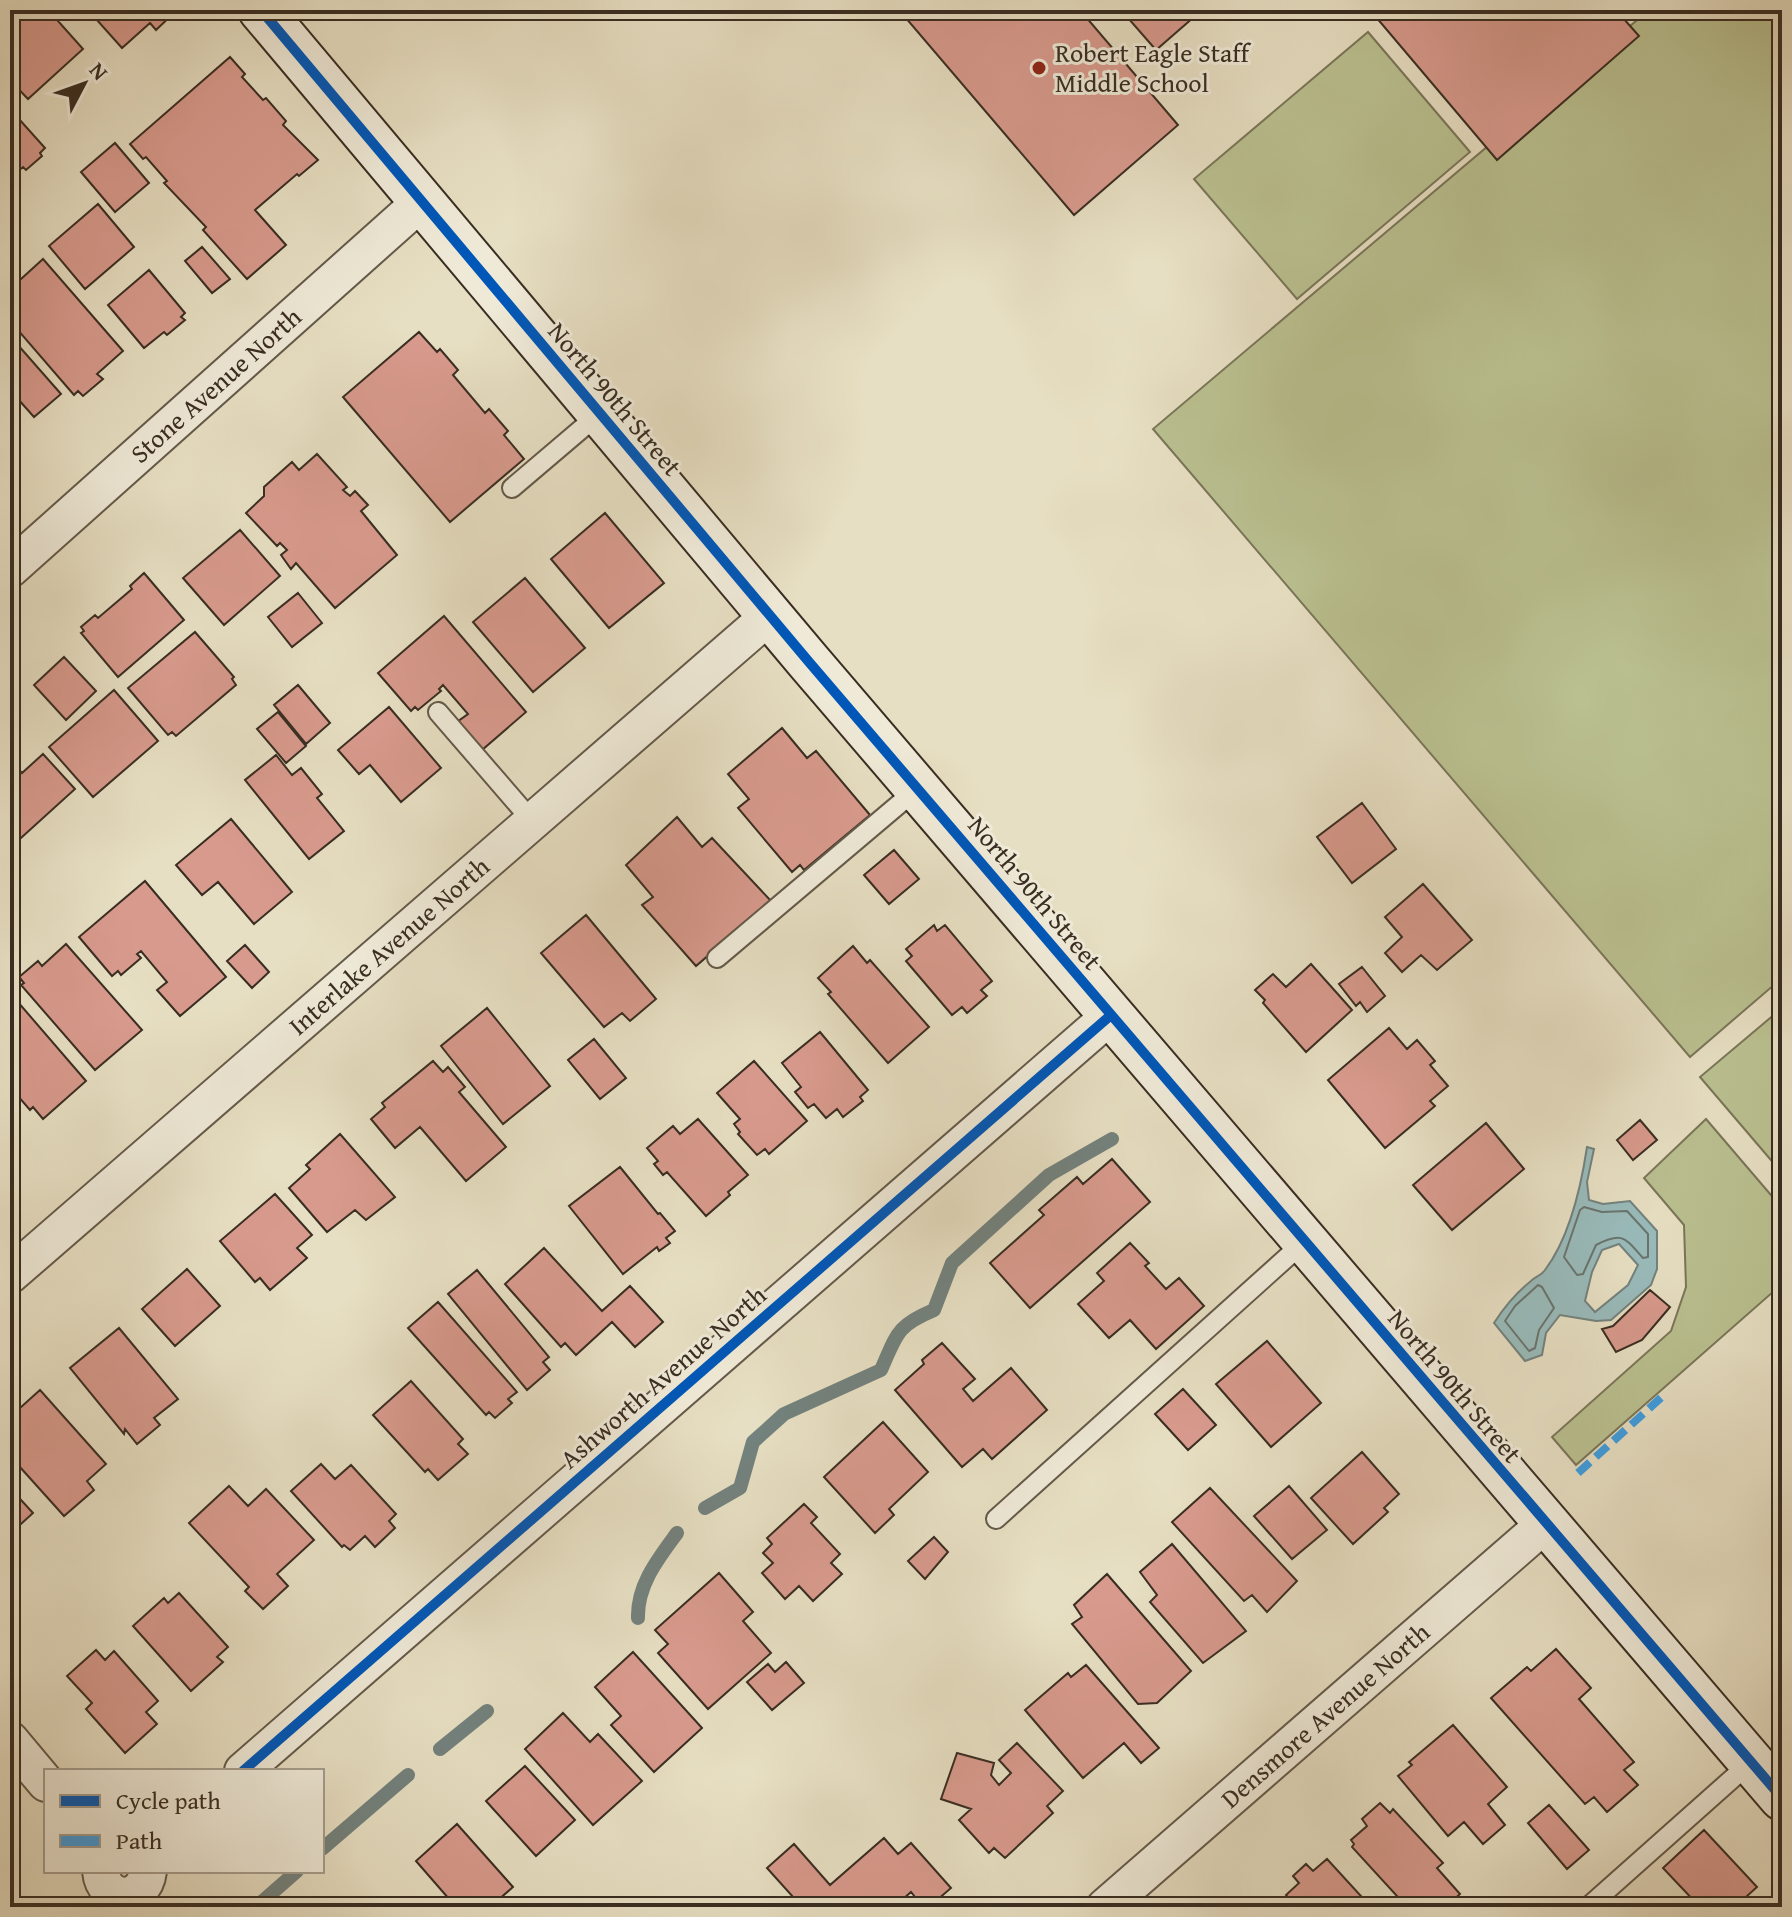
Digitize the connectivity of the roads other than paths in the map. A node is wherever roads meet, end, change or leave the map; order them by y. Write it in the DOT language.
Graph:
graph roads {
  1 [pos="261,10"];
  2 [pos="421,202"];
  3 [pos="599,414"];
  4 [pos="512,488"];
  5 [pos="10,569"];
  6 [pos="769,616"];
  7 [pos="438,712"];
  8 [pos="917,789"];
  9 [pos="533,822"];
  10 [pos="717,958"];
  11 [pos="1111,1015"];
  12 [pos="1304,1242"];
  13 [pos="10,1275"];
  14 [pos="996,1519"];
  15 [pos="1545,1524"];
  16 [pos="10,1740"];
  17 [pos="1751,1762"];
  18 [pos="245,1769"];
  19 [pos="44,1781"];
  20 [pos="1782,1798"];
  21 [pos="1105,1907"];
  22 [pos="1588,1907"];
  1 -- 2 [label="street, North 90th Street"];
  2 -- 3 [label="street, North 90th Street"];
  2 -- 5 [label="street, Stone Avenue North"];
  3 -- 4 [label="lane"];
  3 -- 6 [label="street, North 90th Street"];
  6 -- 8 [label="street, North 90th Street"];
  6 -- 9 [label="street, Interlake Avenue North"];
  7 -- 9 [label="lane"];
  8 -- 10 [label="lane"];
  8 -- 11 [label="street, North 90th Street"];
  9 -- 13 [label="street, Interlake Avenue North"];
  11 -- 12 [label="street, North 90th Street"];
  11 -- 18 [label="street, Ashworth Avenue North"];
  12 -- 14 [label="lane"];
  12 -- 15 [label="street, North 90th Street"];
  15 -- 17 [label="street, North 90th Street"];
  15 -- 21 [label="street, Densmore Avenue North"];
  16 -- 19 [label="street"];
  17 -- 20 [label="street, North 90th Street"];
  17 -- 22 [label="lane"];
}
